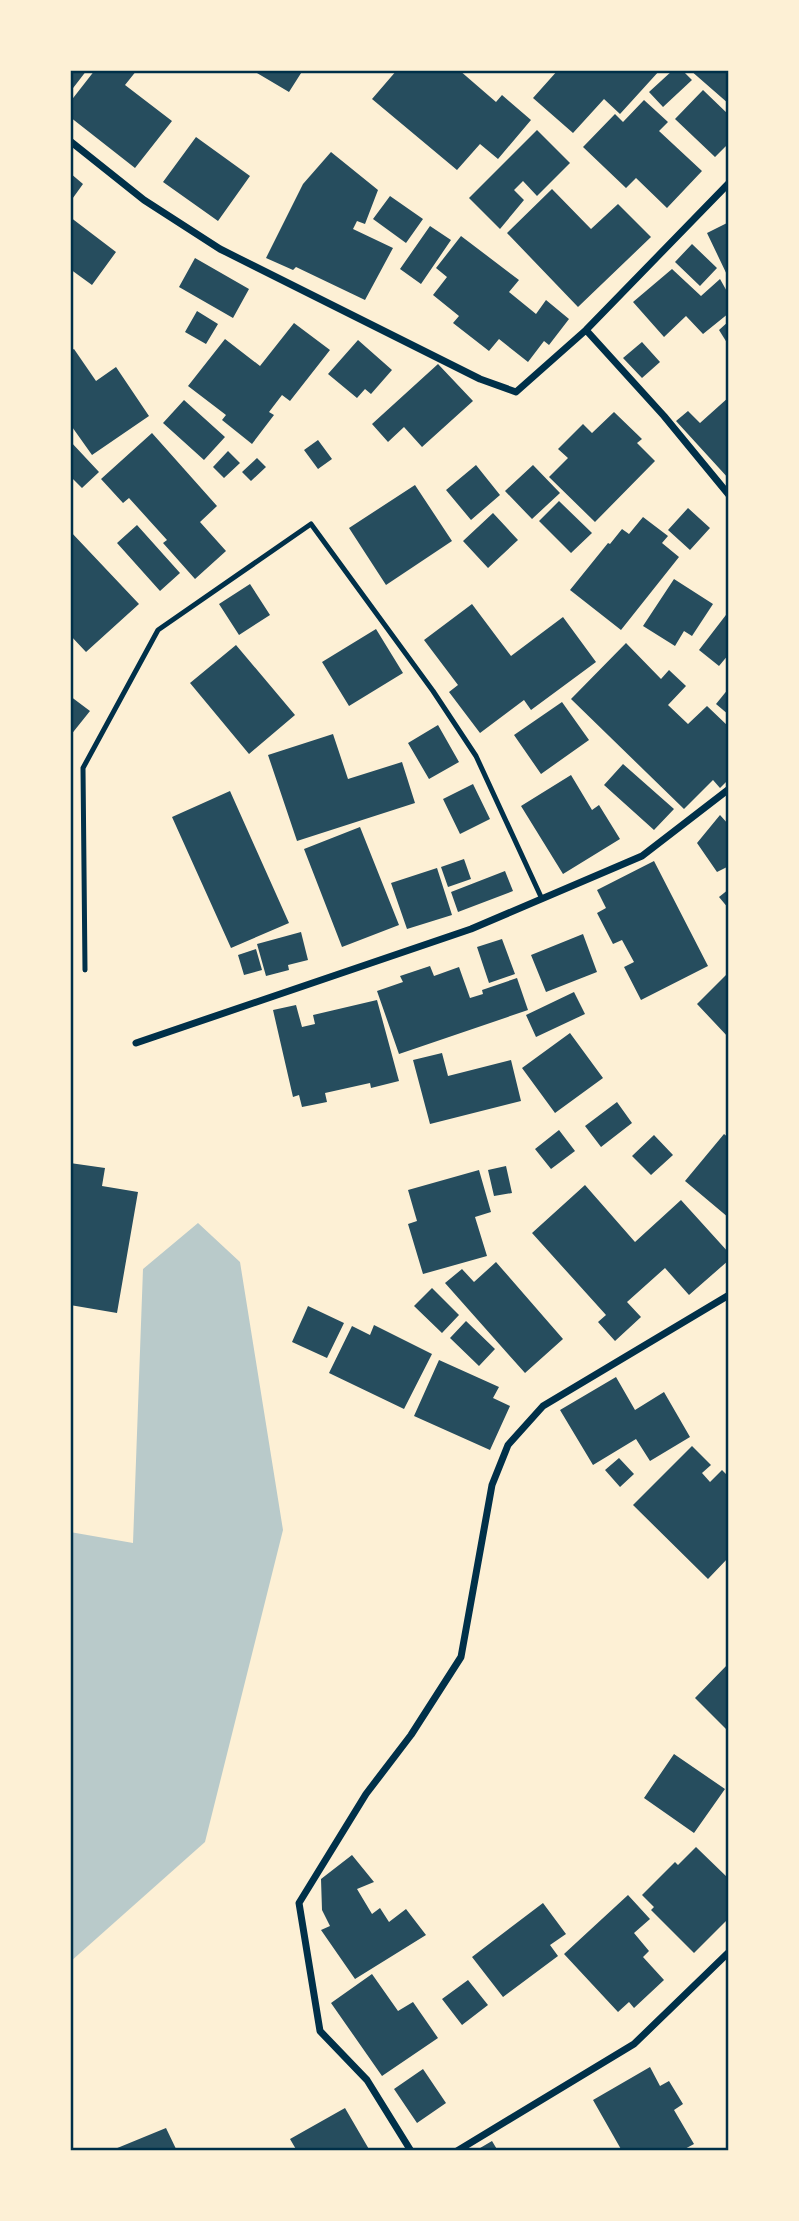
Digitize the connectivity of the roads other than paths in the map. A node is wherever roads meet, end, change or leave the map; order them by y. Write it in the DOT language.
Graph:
graph roads {
  1 [pos="70,141"];
  2 [pos="729,183"];
  3 [pos="586,330"];
  4 [pos="729,495"];
  5 [pos="729,789"];
  6 [pos="542,898"];
  7 [pos="85,970"];
  8 [pos="136,1043"];
  9 [pos="729,1295"];
  10 [pos="729,1952"];
  11 [pos="411,2151"];
  12 [pos="457,2151"];
  1 -- 3 [label="street"];
  2 -- 3 [label="street"];
  3 -- 4 [label="street"];
  5 -- 6 [label="street"];
  6 -- 7 [label="lane"];
  6 -- 8 [label="street"];
  9 -- 11 [label="street"];
  10 -- 12 [label="street"];
}
